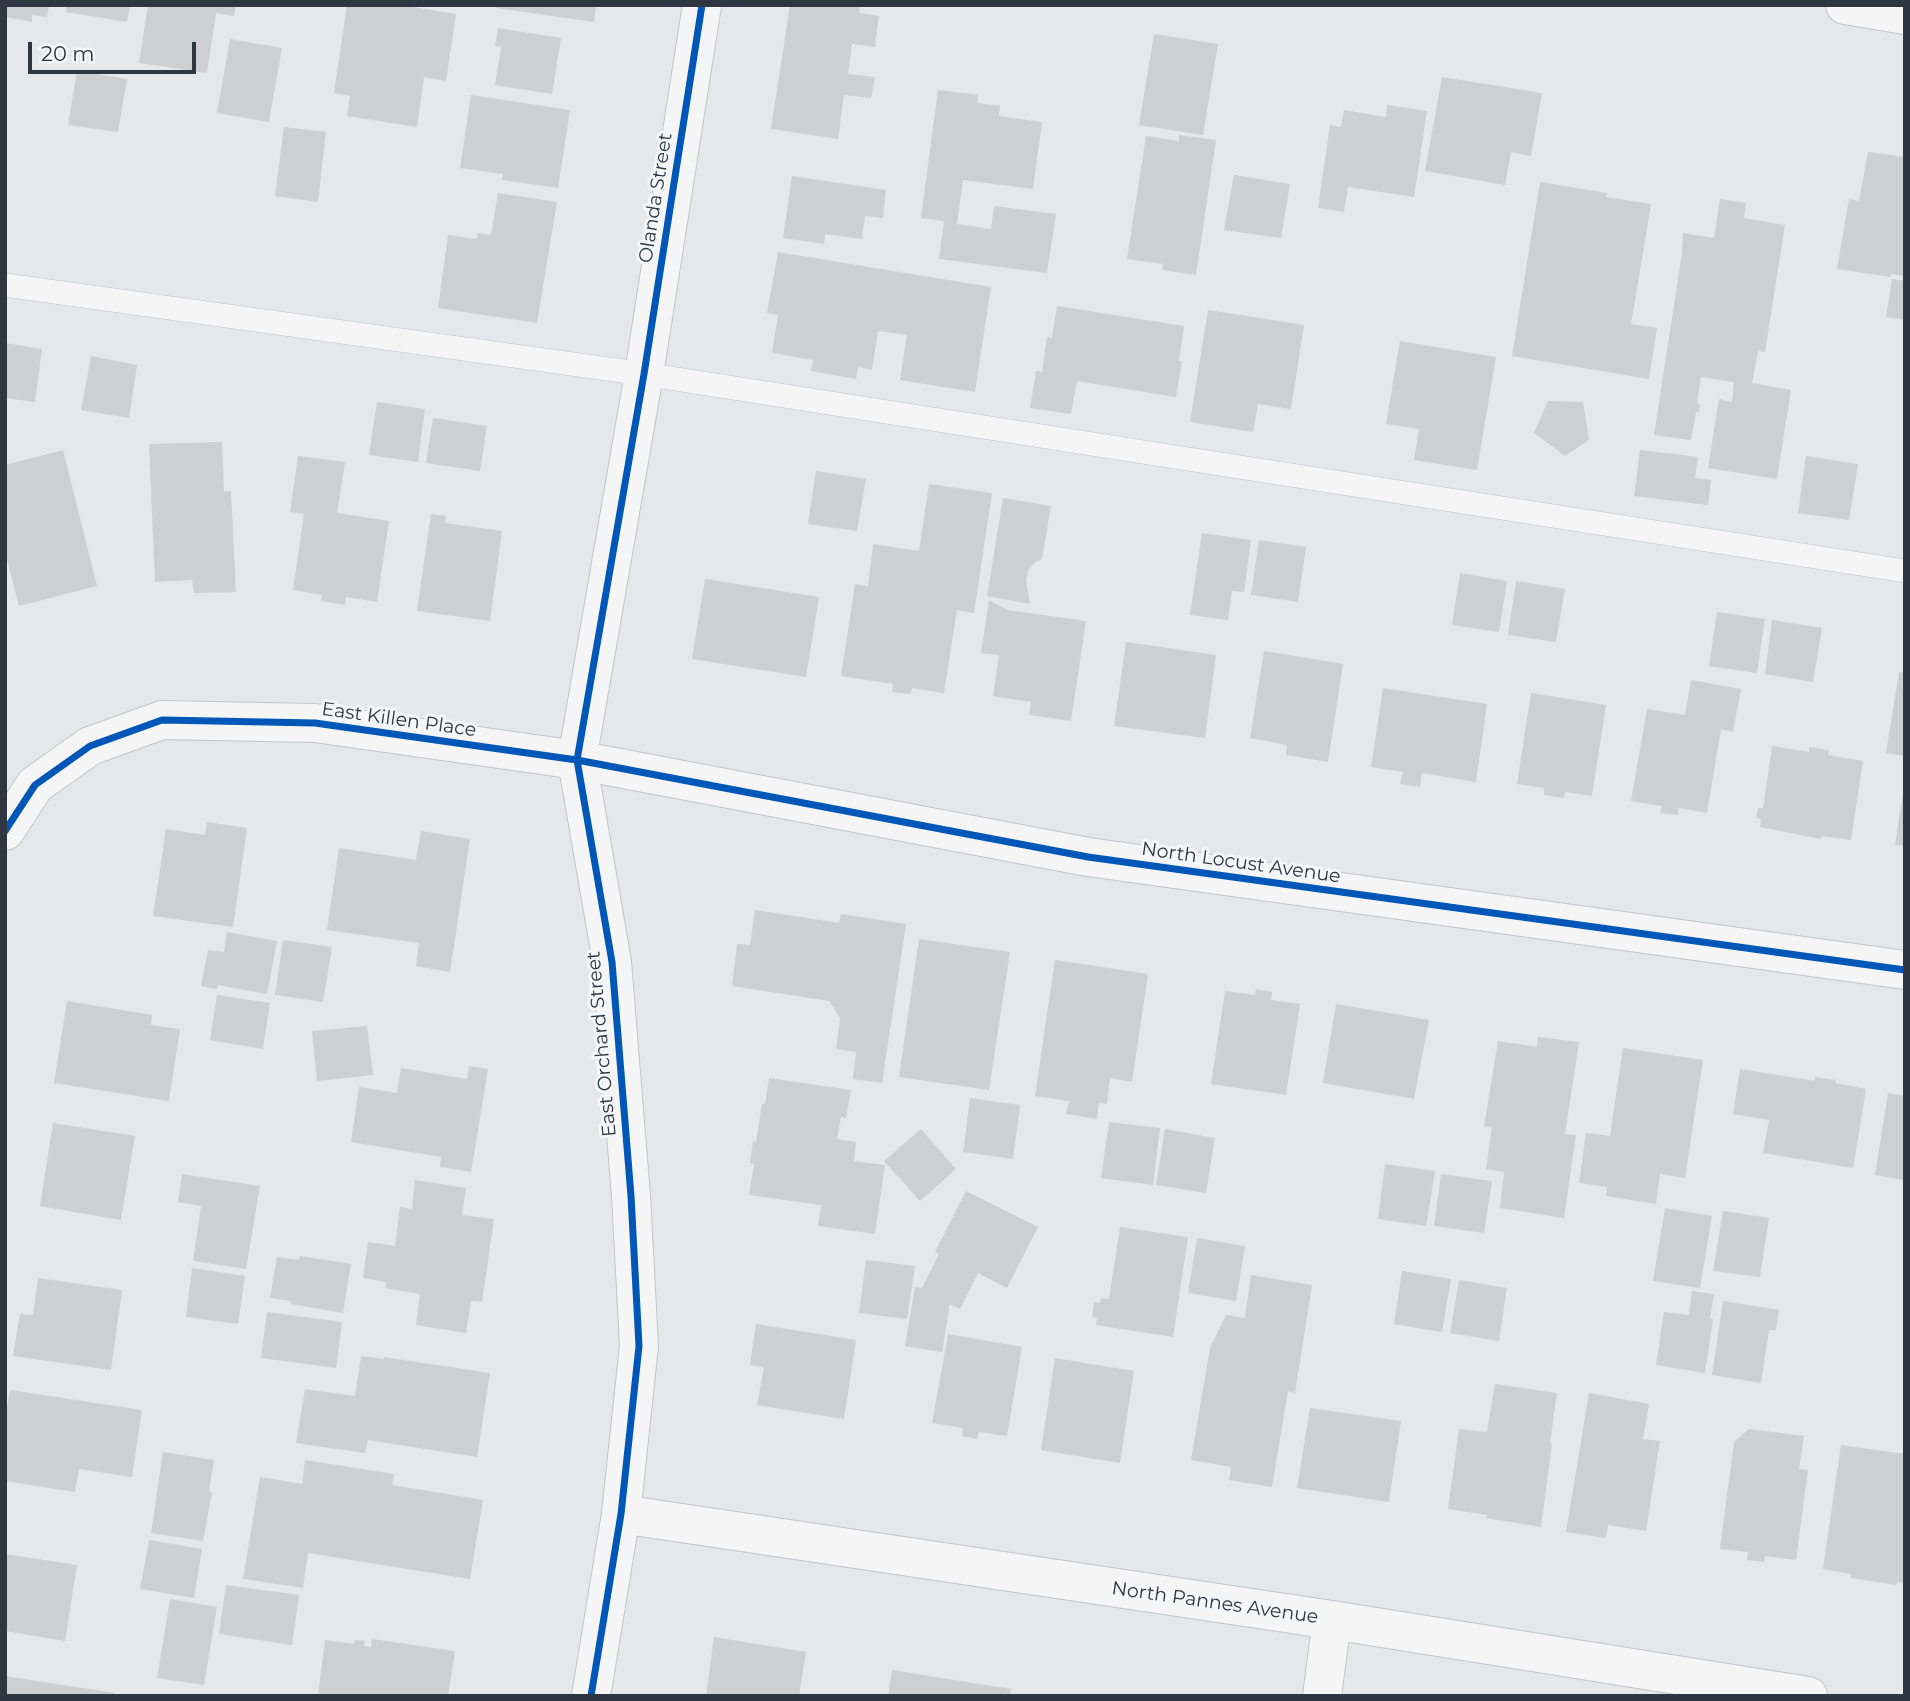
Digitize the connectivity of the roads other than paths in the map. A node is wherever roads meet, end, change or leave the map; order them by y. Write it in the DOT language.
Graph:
graph roads {
  1 [pos="702,5"];
  2 [pos="1845,5"];
  3 [pos="1905,15"];
  4 [pos="5,285"];
  5 [pos="642,384"];
  6 [pos="1905,572"];
  7 [pos="577,761"];
  8 [pos="5,831"];
  9 [pos="1905,970"];
  10 [pos="621,1514"];
  11 [pos="1332,1620"];
  12 [pos="591,1696"];
  13 [pos="1322,1696"];
  14 [pos="1808,1696"];
  1 -- 5 [label="street, Olanda Street"];
  2 -- 3 [label="street"];
  4 -- 5 [label="lane"];
  5 -- 6 [label="lane"];
  5 -- 7 [label="street, East Orchard Street"];
  7 -- 8 [label="street, East Killen Place"];
  7 -- 9 [label="street, North Locust Avenue"];
  7 -- 10 [label="street, East Orchard Street"];
  10 -- 11 [label="street, North Pannes Avenue"];
  10 -- 12 [label="street, East Orchard Street"];
  11 -- 13 [label="street"];
  11 -- 14 [label="street, North Pannes Avenue"];
}
